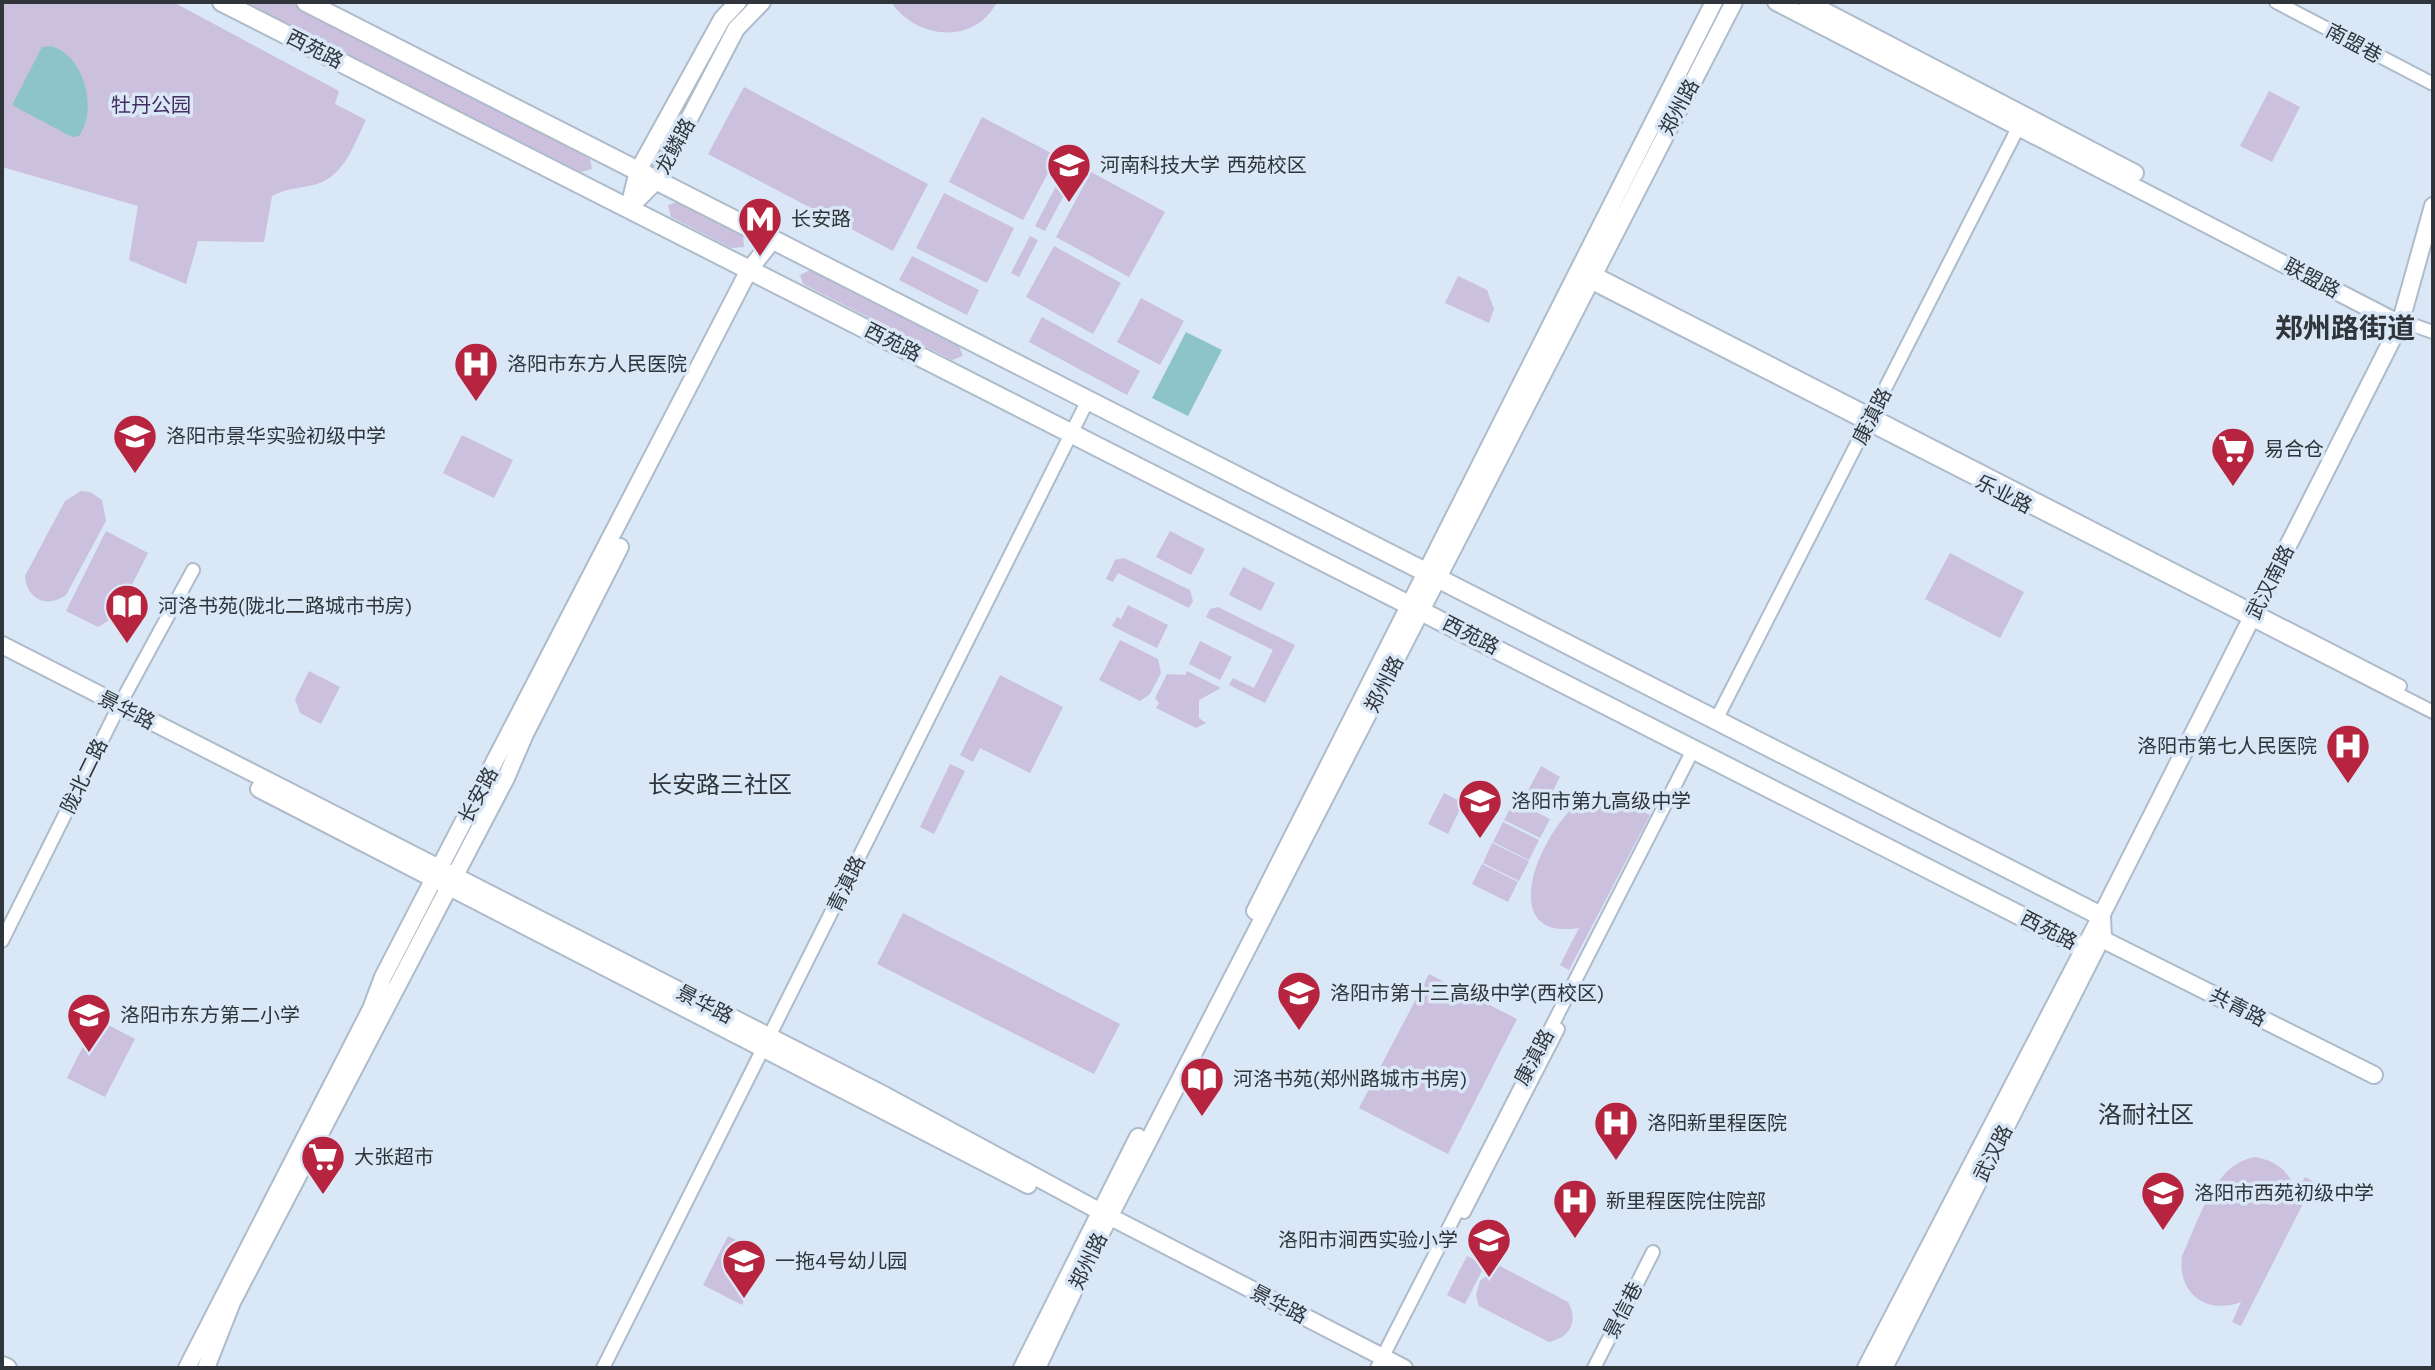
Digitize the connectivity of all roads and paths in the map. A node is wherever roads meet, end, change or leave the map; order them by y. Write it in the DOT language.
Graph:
graph roads {
  1 [pos="222,2"];
  2 [pos="306,2"];
  3 [pos="762,2"];
  4 [pos="1714,2"];
  5 [pos="1734,2"];
  6 [pos="1776,2"];
  7 [pos="1807,2"];
  8 [pos="2276,2"];
  9 [pos="733,4"];
  10 [pos="2433,84"];
  11 [pos="2019,117"];
  12 [pos="638,171"];
  13 [pos="657,180"];
  14 [pos="2433,206"];
  15 [pos="629,208"];
  16 [pos="772,241"];
  17 [pos="2433,242"];
  18 [pos="754,272"];
  19 [pos="1584,274"];
  20 [pos="2405,321"];
  21 [pos="2433,332"];
  22 [pos="1088,400"];
  23 [pos="1866,419"];
  24 [pos="1071,432"];
  25 [pos="193,570"];
  26 [pos="1431,577"];
  27 [pos="1416,607"];
  28 [pos="2256,618"];
  29 [pos="2,645"];
  30 [pos="2,656"];
  31 [pos="2433,703"];
  32 [pos="117,711"];
  33 [pos="2433,712"];
  34 [pos="1713,716"];
  35 [pos="1698,750"];
  36 [pos="444,878"];
  37 [pos="2101,916"];
  38 [pos="2102,939"];
  39 [pos="2,941"];
  40 [pos="2084,948"];
  41 [pos="767,1043"];
  42 [pos="2374,1075"];
  43 [pos="1102,1218"];
  44 [pos="1653,1252"];
  45 [pos="1382,1364"];
  46 [pos="187,1368"];
  47 [pos="206,1368"];
  48 [pos="603,1368"];
  49 [pos="1022,1368"];
  50 [pos="1037,1368"];
  51 [pos="1404,1368"];
  52 [pos="1594,1368"];
  53 [pos="1866,1368"];
  54 [pos="1884,1368"];
  1 -- 15 [label="main road, 西苑路"];
  2 -- 12 [label="main road, 西苑路"];
  3 -- 13 [label="main road, 龙鳞路"];
  4 -- 19 [label="main road, 郑州路"];
  5 -- 19 [label="main road, 郑州路"];
  6 -- 11 [label="main road, 联盟路"];
  7 -- 11 [label="main road, 联盟路"];
  8 -- 10 [label="street, 南盟巷"];
  9 -- 12 [label="main road, 龙鳞路"];
  11 -- 20 [label="main road, 联盟路"];
  11 -- 23 [label="street, 康滇路"];
  12 -- 13 [label="main road, 西苑路"];
  12 -- 15 [label="main road, 龙鳞路"];
  13 -- 15 [label="main road, 龙鳞路"];
  13 -- 16 [label="main road, 西苑路"];
  14 -- 20 [label="main road, 武汉南路"];
  15 -- 18 [label="main road, 西苑路"];
  16 -- 18 [label="main road, 长安路"];
  16 -- 22 [label="main road, 西苑路"];
  17 -- 20 [label="main road, 武汉南路"];
  18 -- 24 [label="main road, 西苑路"];
  18 -- 36 [label="main road, 长安路"];
  19 -- 23 [label="street, 乐业路"];
  19 -- 26 [label="main road, 郑州路"];
  20 -- 21 [label="street"];
  20 -- 28 [label="main road, 武汉南路"];
  22 -- 24 [label="street, 青滇路"];
  22 -- 26 [label="main road, 西苑路"];
  23 -- 28 [label="street, 乐业路"];
  23 -- 34 [label="street, 康滇路"];
  24 -- 27 [label="main road, 西苑路"];
  24 -- 41 [label="street, 青滇路"];
  25 -- 32 [label="street, 陇北二路"];
  26 -- 27 [label="main road, 郑州路"];
  26 -- 34 [label="main road, 西苑路"];
  27 -- 35 [label="main road, 西苑路"];
  27 -- 43 [label="main road, 郑州路"];
  28 -- 31 [label="street, 乐业路"];
  28 -- 33 [label="street, 乐业路"];
  28 -- 37 [label="main road, 武汉南路"];
  28 -- 38 [label="main road, 武汉南路"];
  29 -- 32 [label="main road, 景华路"];
  30 -- 32 [label="main road, 景华路"];
  32 -- 36 [label="main road, 景华路"];
  32 -- 39 [label="street, 陇北二路"];
  34 -- 37 [label="main road, 西苑路"];
  35 -- 40 [label="main road, 西苑路"];
  35 -- 45 [label="street, 康滇路"];
  36 -- 41 [label="main road, 景华路"];
  36 -- 46 [label="main road, 长安路"];
  36 -- 47 [label="main road, 长安路"];
  37 -- 38 [label="main road, 西苑路"];
  37 -- 40 [label="main road, 武汉南路"];
  38 -- 40 [label="main road, 西苑路"];
  38 -- 42 [label="main road, 共青路"];
  38 -- 54 [label="main road, 武汉路"];
  40 -- 53 [label="main road, 武汉路"];
  41 -- 43 [label="main road, 景华路"];
  41 -- 48 [label="street, 青滇路"];
  43 -- 45 [label="main road, 景华路"];
  43 -- 49 [label="main road, 郑州路"];
  43 -- 50 [label="main road, 郑州路"];
  44 -- 52 [label="street, 景信巷"];
  45 -- 51 [label="main road, 景华路"];
}
